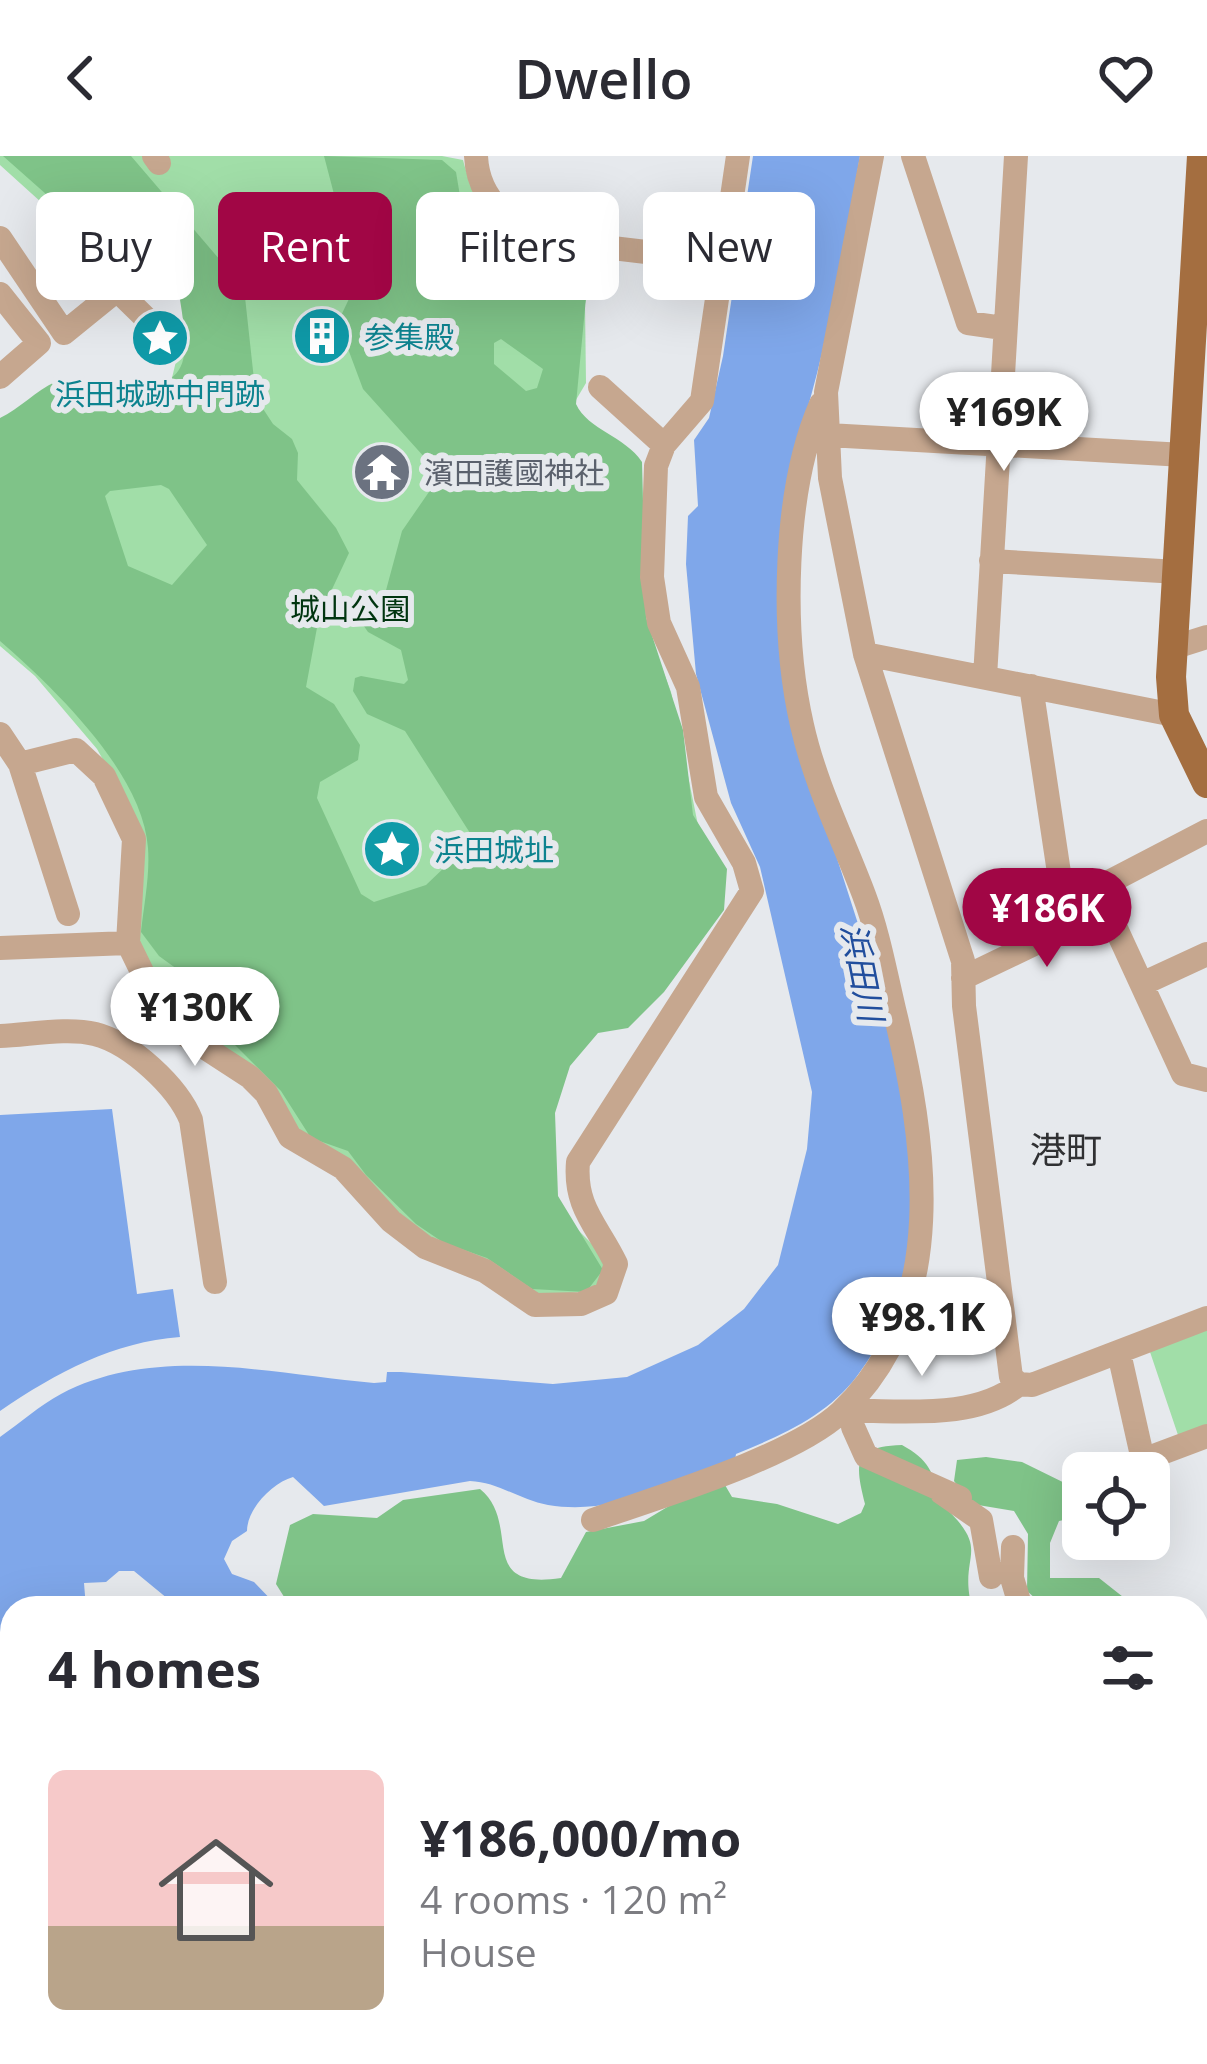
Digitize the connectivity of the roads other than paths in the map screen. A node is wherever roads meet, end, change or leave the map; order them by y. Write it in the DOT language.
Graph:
graph roads {
  1 [pos="476,156"];
  2 [pos="738,156"];
  3 [pos="872,156"];
  4 [pos="913,156"];
  5 [pos="1016,156"];
  6 [pos="1202,156"];
  7 [pos="733,192"];
  8 [pos="0,238"];
  9 [pos="643,252"];
  10 [pos="1201,282"];
  11 [pos="716,300"];
  12 [pos="3,302"];
  13 [pos="1003,328"];
  14 [pos="162,334"];
  15 [pos="0,377"];
  16 [pos="600,387"];
  17 [pos="826,392"];
  18 [pos="828,435"];
  19 [pos="998,443"];
  20 [pos="664,445"];
  21 [pos="1184,455"];
  22 [pos="991,561"];
  23 [pos="1178,572"];
  24 [pos="1207,637"];
  25 [pos="1172,648"];
  26 [pos="865,654"];
  27 [pos="985,676"];
  28 [pos="1031,686"];
  29 [pos="1174,715"];
  30 [pos="0,734"];
  31 [pos="20,764"];
  32 [pos="1207,783"];
  33 [pos="1207,831"];
  34 [pos="1107,909"];
  35 [pos="68,914"];
  36 [pos="1067,926"];
  37 [pos="128,943"];
  38 [pos="0,948"];
  39 [pos="1207,954"];
  40 [pos="963,978"];
  41 [pos="1142,984"];
  42 [pos="0,1036"];
  43 [pos="1207,1080"];
  44 [pos="215,1282"];
  45 [pos="1207,1318"];
  46 [pos="1119,1353"];
  47 [pos="1019,1384"];
  48 [pos="847,1419"];
  49 [pos="1207,1436"];
  50 [pos="593,1520"];
  51 [pos="1013,1547"];
  52 [pos="992,1577"];
  53 [pos="1018,1596"];
  1 -- 9 [label="street"];
  2 -- 7 [label="street"];
  3 -- 17 [label="street"];
  4 -- 13 [label="street"];
  5 -- 13 [label="street"];
  6 -- 10 [label="main road"];
  8 -- 14 [label="street"];
  10 -- 21 [label="main road"];
  11 -- 20 [label="street"];
  12 -- 15 [label="street"];
  13 -- 19 [label="street"];
  16 -- 20 [label="street"];
  17 -- 18 [label="street"];
  17 -- 48 [label="street"];
  18 -- 19 [label="street"];
  18 -- 26 [label="street"];
  19 -- 21 [label="street"];
  19 -- 22 [label="street"];
  20 -- 37 [label="street"];
  21 -- 23 [label="main road"];
  22 -- 23 [label="street"];
  22 -- 27 [label="street"];
  23 -- 25 [label="main road"];
  24 -- 25 [label="street"];
  25 -- 29 [label="main road"];
  26 -- 27 [label="street"];
  26 -- 40 [label="street"];
  27 -- 28 [label="street"];
  28 -- 29 [label="street"];
  28 -- 36 [label="street"];
  29 -- 32 [label="main road"];
  30 -- 31 [label="street"];
  31 -- 35 [label="street"];
  31 -- 37 [label="street"];
  33 -- 34 [label="street"];
  34 -- 36 [label="street"];
  34 -- 41 [label="street"];
  36 -- 40 [label="street"];
  37 -- 38 [label="street"];
  39 -- 41 [label="street"];
  40 -- 47 [label="street"];
  41 -- 43 [label="street"];
  42 -- 44 [label="street"];
  45 -- 46 [label="street"];
  46 -- 47 [label="street"];
  46 -- 49 [label="street"];
  47 -- 48 [label="street"];
  48 -- 50 [label="street"];
  48 -- 52 [label="street"];
  51 -- 53 [label="street"];
}
